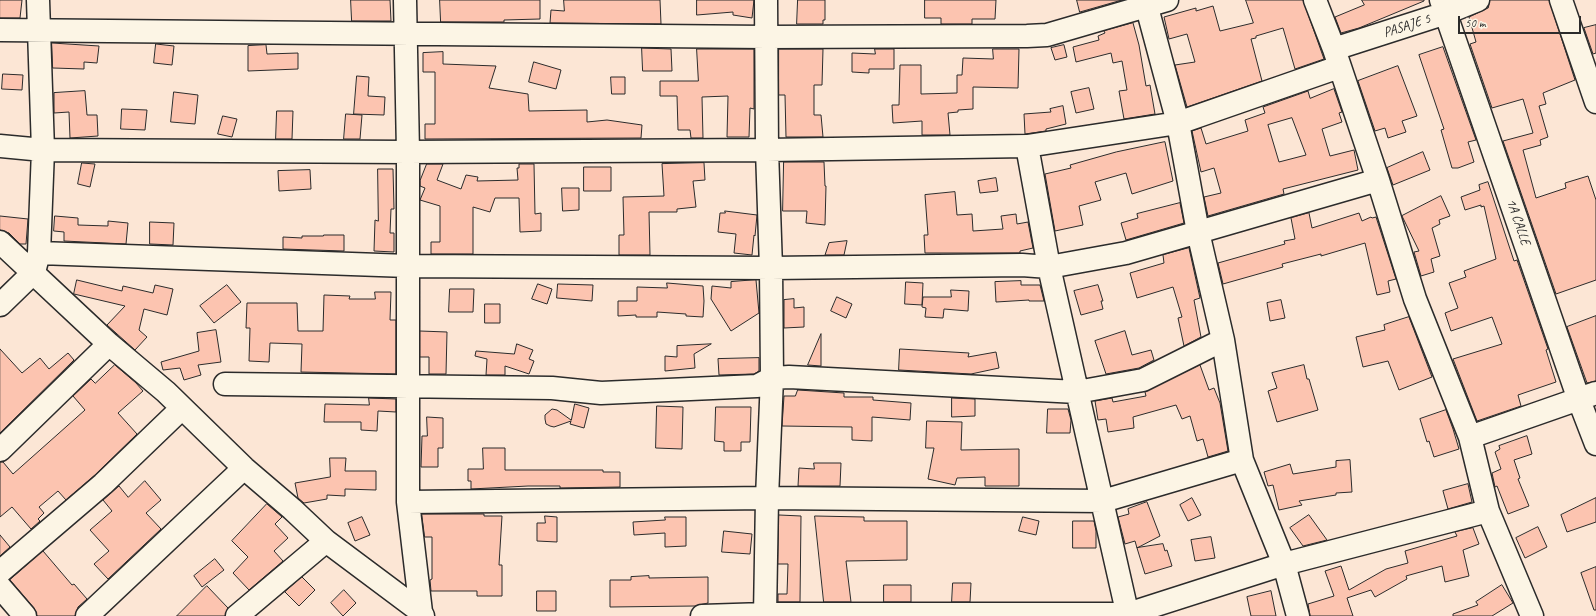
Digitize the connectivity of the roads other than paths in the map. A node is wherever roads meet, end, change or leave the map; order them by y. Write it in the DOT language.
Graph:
graph roads {
  1 [pos="38,0"];
  2 [pos="405,0"];
  3 [pos="766,0"];
  4 [pos="1167,0"];
  5 [pos="1316,0"];
  6 [pos="1478,0"];
  7 [pos="1561,0"];
  8 [pos="1145,3"];
  9 [pos="1443,7"];
  10 [pos="0,30"];
  11 [pos="38,30"];
  12 [pos="406,33"];
  13 [pos="766,37"];
  14 [pos="1337,58"];
  15 [pos="1596,102"];
  16 [pos="1178,123"];
  17 [pos="0,146"];
  18 [pos="1027,146"];
  19 [pos="43,150"];
  20 [pos="767,150"];
  21 [pos="408,152"];
  22 [pos="1378,180"];
  23 [pos="1198,232"];
  24 [pos="0,242"];
  25 [pos="36,263"];
  26 [pos="408,266"];
  27 [pos="1049,267"];
  28 [pos="771,268"];
  29 [pos="0,305"];
  30 [pos="1223,340"];
  31 [pos="109,344"];
  32 [pos="772,378"];
  33 [pos="225,384"];
  34 [pos="409,385"];
  35 [pos="1077,392"];
  36 [pos="1587,396"];
  37 [pos="181,409"];
  38 [pos="1470,436"];
  39 [pos="1596,444"];
  40 [pos="0,450"];
  41 [pos="1242,460"];
  42 [pos="244,468"];
  43 [pos="767,498"];
  44 [pos="1103,501"];
  45 [pos="408,502"];
  46 [pos="1488,511"];
  47 [pos="326,541"];
  48 [pos="1284,564"];
  49 [pos="0,572"];
  50 [pos="0,587"];
  51 [pos="422,614"];
  52 [pos="765,615"];
  53 [pos="1128,615"];
  54 [pos="25,616"];
  55 [pos="87,616"];
  56 [pos="237,616"];
  57 [pos="702,616"];
  58 [pos="1298,616"];
  59 [pos="1532,616"];
  1 -- 11 [label="street"];
  2 -- 12 [label="street"];
  3 -- 13 [label="street"];
  4 -- 8 [label="street"];
  5 -- 14 [label="street"];
  6 -- 9 [label="street, PASAJE 5"];
  7 -- 15 [label="street"];
  8 -- 13 [label="street"];
  8 -- 16 [label="street"];
  9 -- 14 [label="street, PASAJE 5"];
  9 -- 36 [label="street, 1A CALLE"];
  10 -- 11 [label="street"];
  11 -- 12 [label="street"];
  11 -- 19 [label="street"];
  12 -- 13 [label="street"];
  12 -- 21 [label="street"];
  13 -- 20 [label="street"];
  14 -- 16 [label="street, PASAJE 5"];
  14 -- 22 [label="street"];
  16 -- 18 [label="street, PASAJE 5"];
  16 -- 23 [label="street"];
  17 -- 19 [label="street, PASAJE 5"];
  18 -- 20 [label="street, PASAJE 5"];
  18 -- 27 [label="street"];
  19 -- 21 [label="street, PASAJE 5"];
  19 -- 25 [label="street"];
  20 -- 21 [label="street, PASAJE 5"];
  20 -- 28 [label="street"];
  21 -- 26 [label="street"];
  22 -- 23 [label="street"];
  22 -- 38 [label="street"];
  23 -- 27 [label="street"];
  23 -- 30 [label="street"];
  24 -- 25 [label="street"];
  25 -- 26 [label="street"];
  25 -- 29 [label="street"];
  25 -- 31 [label="street"];
  26 -- 28 [label="street"];
  26 -- 34 [label="street"];
  27 -- 28 [label="street"];
  27 -- 35 [label="street"];
  28 -- 32 [label="street"];
  30 -- 35 [label="street"];
  30 -- 41 [label="street"];
  31 -- 37 [label="street"];
  31 -- 40 [label="street"];
  32 -- 34 [label="street"];
  32 -- 35 [label="street"];
  32 -- 43 [label="street"];
  33 -- 34 [label="street"];
  34 -- 45 [label="street"];
  35 -- 44 [label="street"];
  36 -- 38 [label="street"];
  36 -- 39 [label="street, 1A CALLE"];
  37 -- 42 [label="street"];
  37 -- 49 [label="street"];
  38 -- 46 [label="street"];
  41 -- 44 [label="street"];
  41 -- 48 [label="street"];
  42 -- 47 [label="street"];
  42 -- 55 [label="street"];
  43 -- 44 [label="street"];
  43 -- 45 [label="street"];
  43 -- 52 [label="street"];
  44 -- 53 [label="street"];
  45 -- 51 [label="street"];
  46 -- 48 [label="street"];
  46 -- 59 [label="street"];
  47 -- 51 [label="street"];
  47 -- 56 [label="street"];
  48 -- 53 [label="street"];
  48 -- 58 [label="street"];
  50 -- 54 [label="street"];
  52 -- 53 [label="street"];
  52 -- 57 [label="street"];
}
